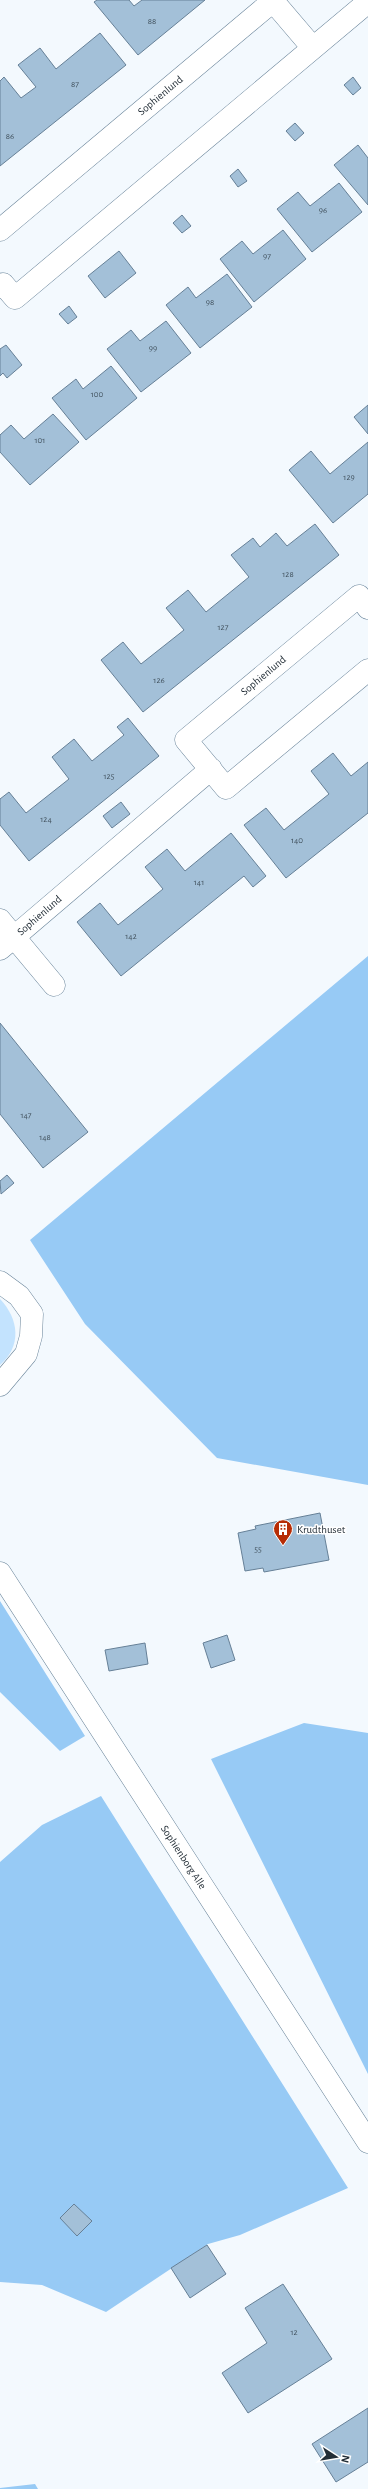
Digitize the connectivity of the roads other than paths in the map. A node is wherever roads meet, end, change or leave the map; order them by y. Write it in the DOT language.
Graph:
graph roads {
  1 [pos="368,2"];
  2 [pos="313,48"];
  3 [pos="0,230"];
  4 [pos="1,283"];
  5 [pos="368,608"];
  6 [pos="368,670"];
  7 [pos="210,769"];
  8 [pos="0,920"];
  9 [pos="7,943"];
  10 [pos="54,985"];
  11 [pos="0,1282"];
  12 [pos="0,1385"];
  13 [pos="0,1573"];
  14 [pos="368,2142"];
  1 -- 2 [label="street"];
  2 -- 3 [label="street, Sophienlund"];
  2 -- 4 [label="street"];
  5 -- 7 [label="street, Sophienlund"];
  6 -- 7 [label="street, Sophienlund"];
  7 -- 9 [label="street, Sophienlund"];
  8 -- 9 [label="street, Sophienlund"];
  9 -- 10 [label="street, Sophienlund"];
  11 -- 12 [label="street"];
  13 -- 14 [label="street, Sophienborg Alle"];
}
